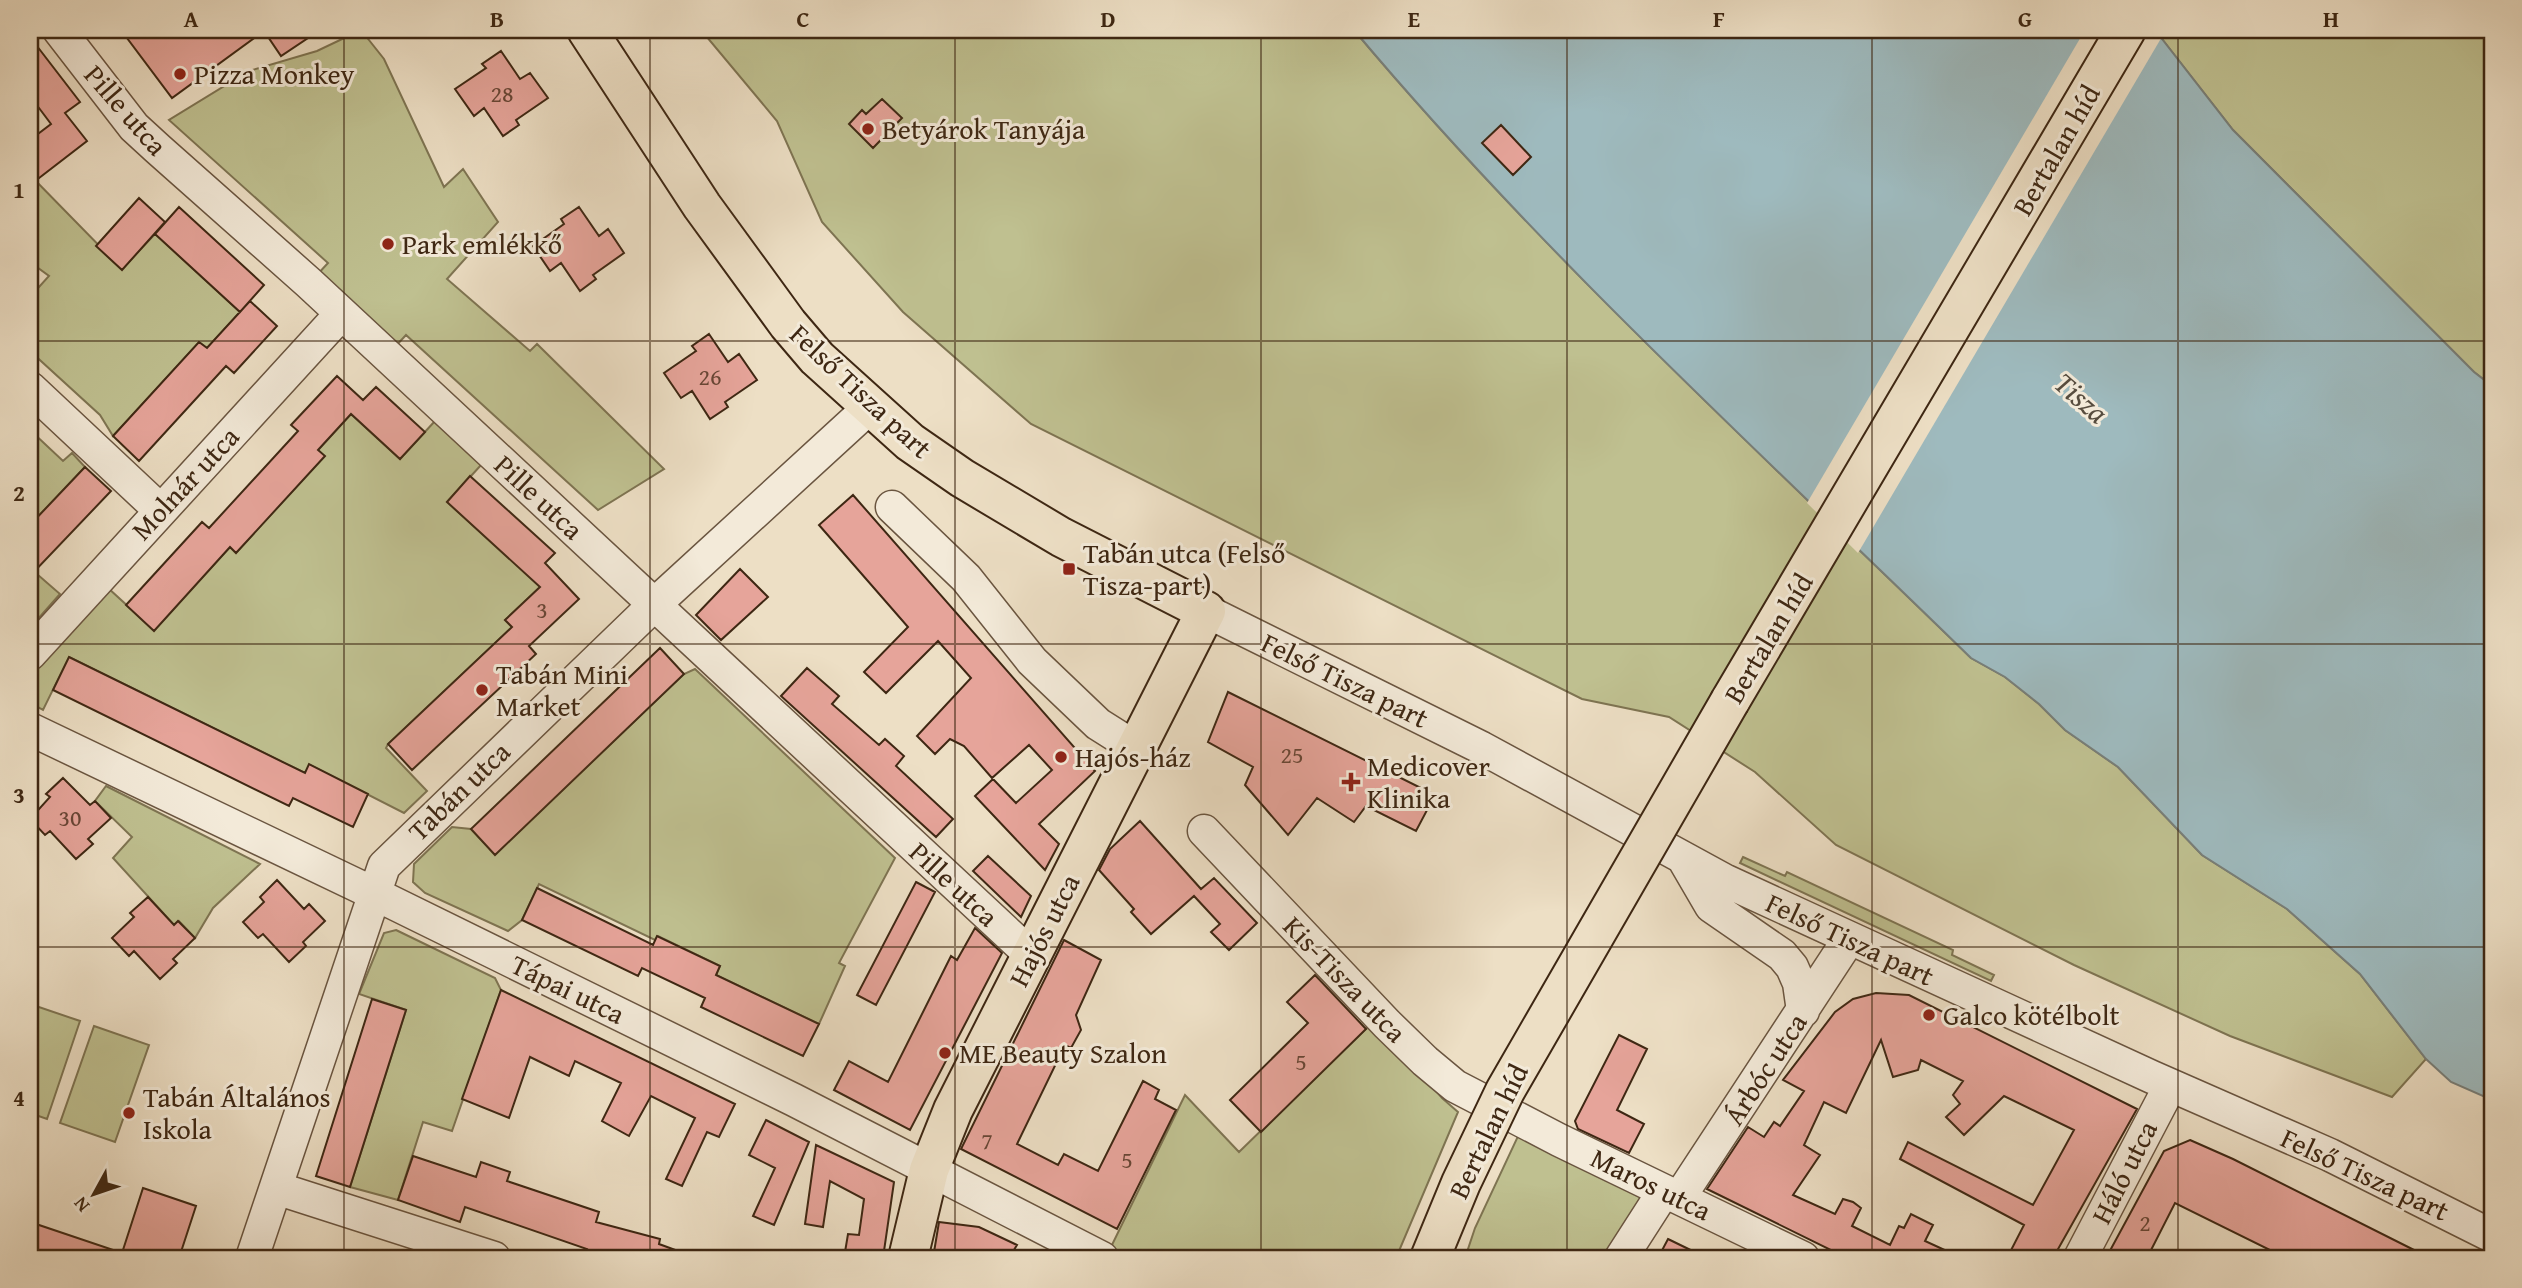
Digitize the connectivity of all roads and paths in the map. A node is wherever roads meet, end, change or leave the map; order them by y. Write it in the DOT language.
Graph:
graph roads {
  1 [pos="59,30"];
  2 [pos="587,30"];
  3 [pos="2126,30"];
  4 [pos="341,314"];
  5 [pos="30,388"];
  6 [pos="870,407"];
  7 [pos="892,506"];
  8 [pos="160,509"];
  9 [pos="654,604"];
  10 [pos="1206,611"];
  11 [pos="30,654"];
  12 [pos="30,729"];
  13 [pos="1136,748"];
  14 [pos="1204,831"];
  15 [pos="1682,856"];
  16 [pos="373,893"];
  17 [pos="1849,939"];
  18 [pos="1031,955"];
  19 [pos="1803,1010"];
  20 [pos="2170,1086"];
  21 [pos="1500,1110"];
  22 [pos="929,1170"];
  23 [pos="276,1188"];
  24 [pos="1672,1194"];
  25 [pos="2492,1236"];
  26 [pos="252,1258"];
  27 [pos="494,1258"];
  28 [pos="908,1258"];
  29 [pos="1102,1258"];
  30 [pos="1430,1258"];
  31 [pos="1621,1258"];
  32 [pos="1803,1258"];
  33 [pos="2080,1258"];
  1 -- 4 [label="street, Pille utca"];
  2 -- 6 [label="main road, Felső Tisza part"];
  3 -- 30 [label="main road, Bertalan híd, bridge"];
  4 -- 8 [label="street, Molnár utca"];
  4 -- 9 [label="street, Pille utca"];
  5 -- 8 [label="street"];
  6 -- 9 [label="street, Tabán utca"];
  6 -- 10 [label="main road, Felső Tisza part"];
  7 -- 13 [label="street"];
  8 -- 11 [label="street, Molnár utca"];
  9 -- 16 [label="street, Tabán utca"];
  9 -- 18 [label="street, Pille utca"];
  10 -- 13 [label="main road, Hajós utca"];
  10 -- 15 [label="street, Felső Tisza part"];
  12 -- 16 [label="street, Tápai utca"];
  13 -- 18 [label="main road, Hajós utca"];
  14 -- 21 [label="street, Kis-Tisza utca"];
  15 -- 17 [label="street, Felső Tisza part"];
  15 -- 19 [label="street"];
  16 -- 22 [label="street, Tápai utca"];
  16 -- 23 [label="street, Tabán utca"];
  17 -- 19 [label="street, Árbóc utca"];
  17 -- 20 [label="street, Felső Tisza part"];
  18 -- 22 [label="main road, Hajós utca"];
  19 -- 24 [label="street, Árbóc utca"];
  20 -- 25 [label="street, Felső Tisza part"];
  20 -- 33 [label="street, Háló utca"];
  21 -- 24 [label="street, Maros utca"];
  22 -- 28 [label="main road, Hajós utca"];
  22 -- 29 [label="street, Tápai utca"];
  23 -- 26 [label="street, Tabán utca"];
  23 -- 27 [label="street"];
  24 -- 31 [label="street, Árbóc utca"];
  24 -- 32 [label="street, Maros utca"];
}
